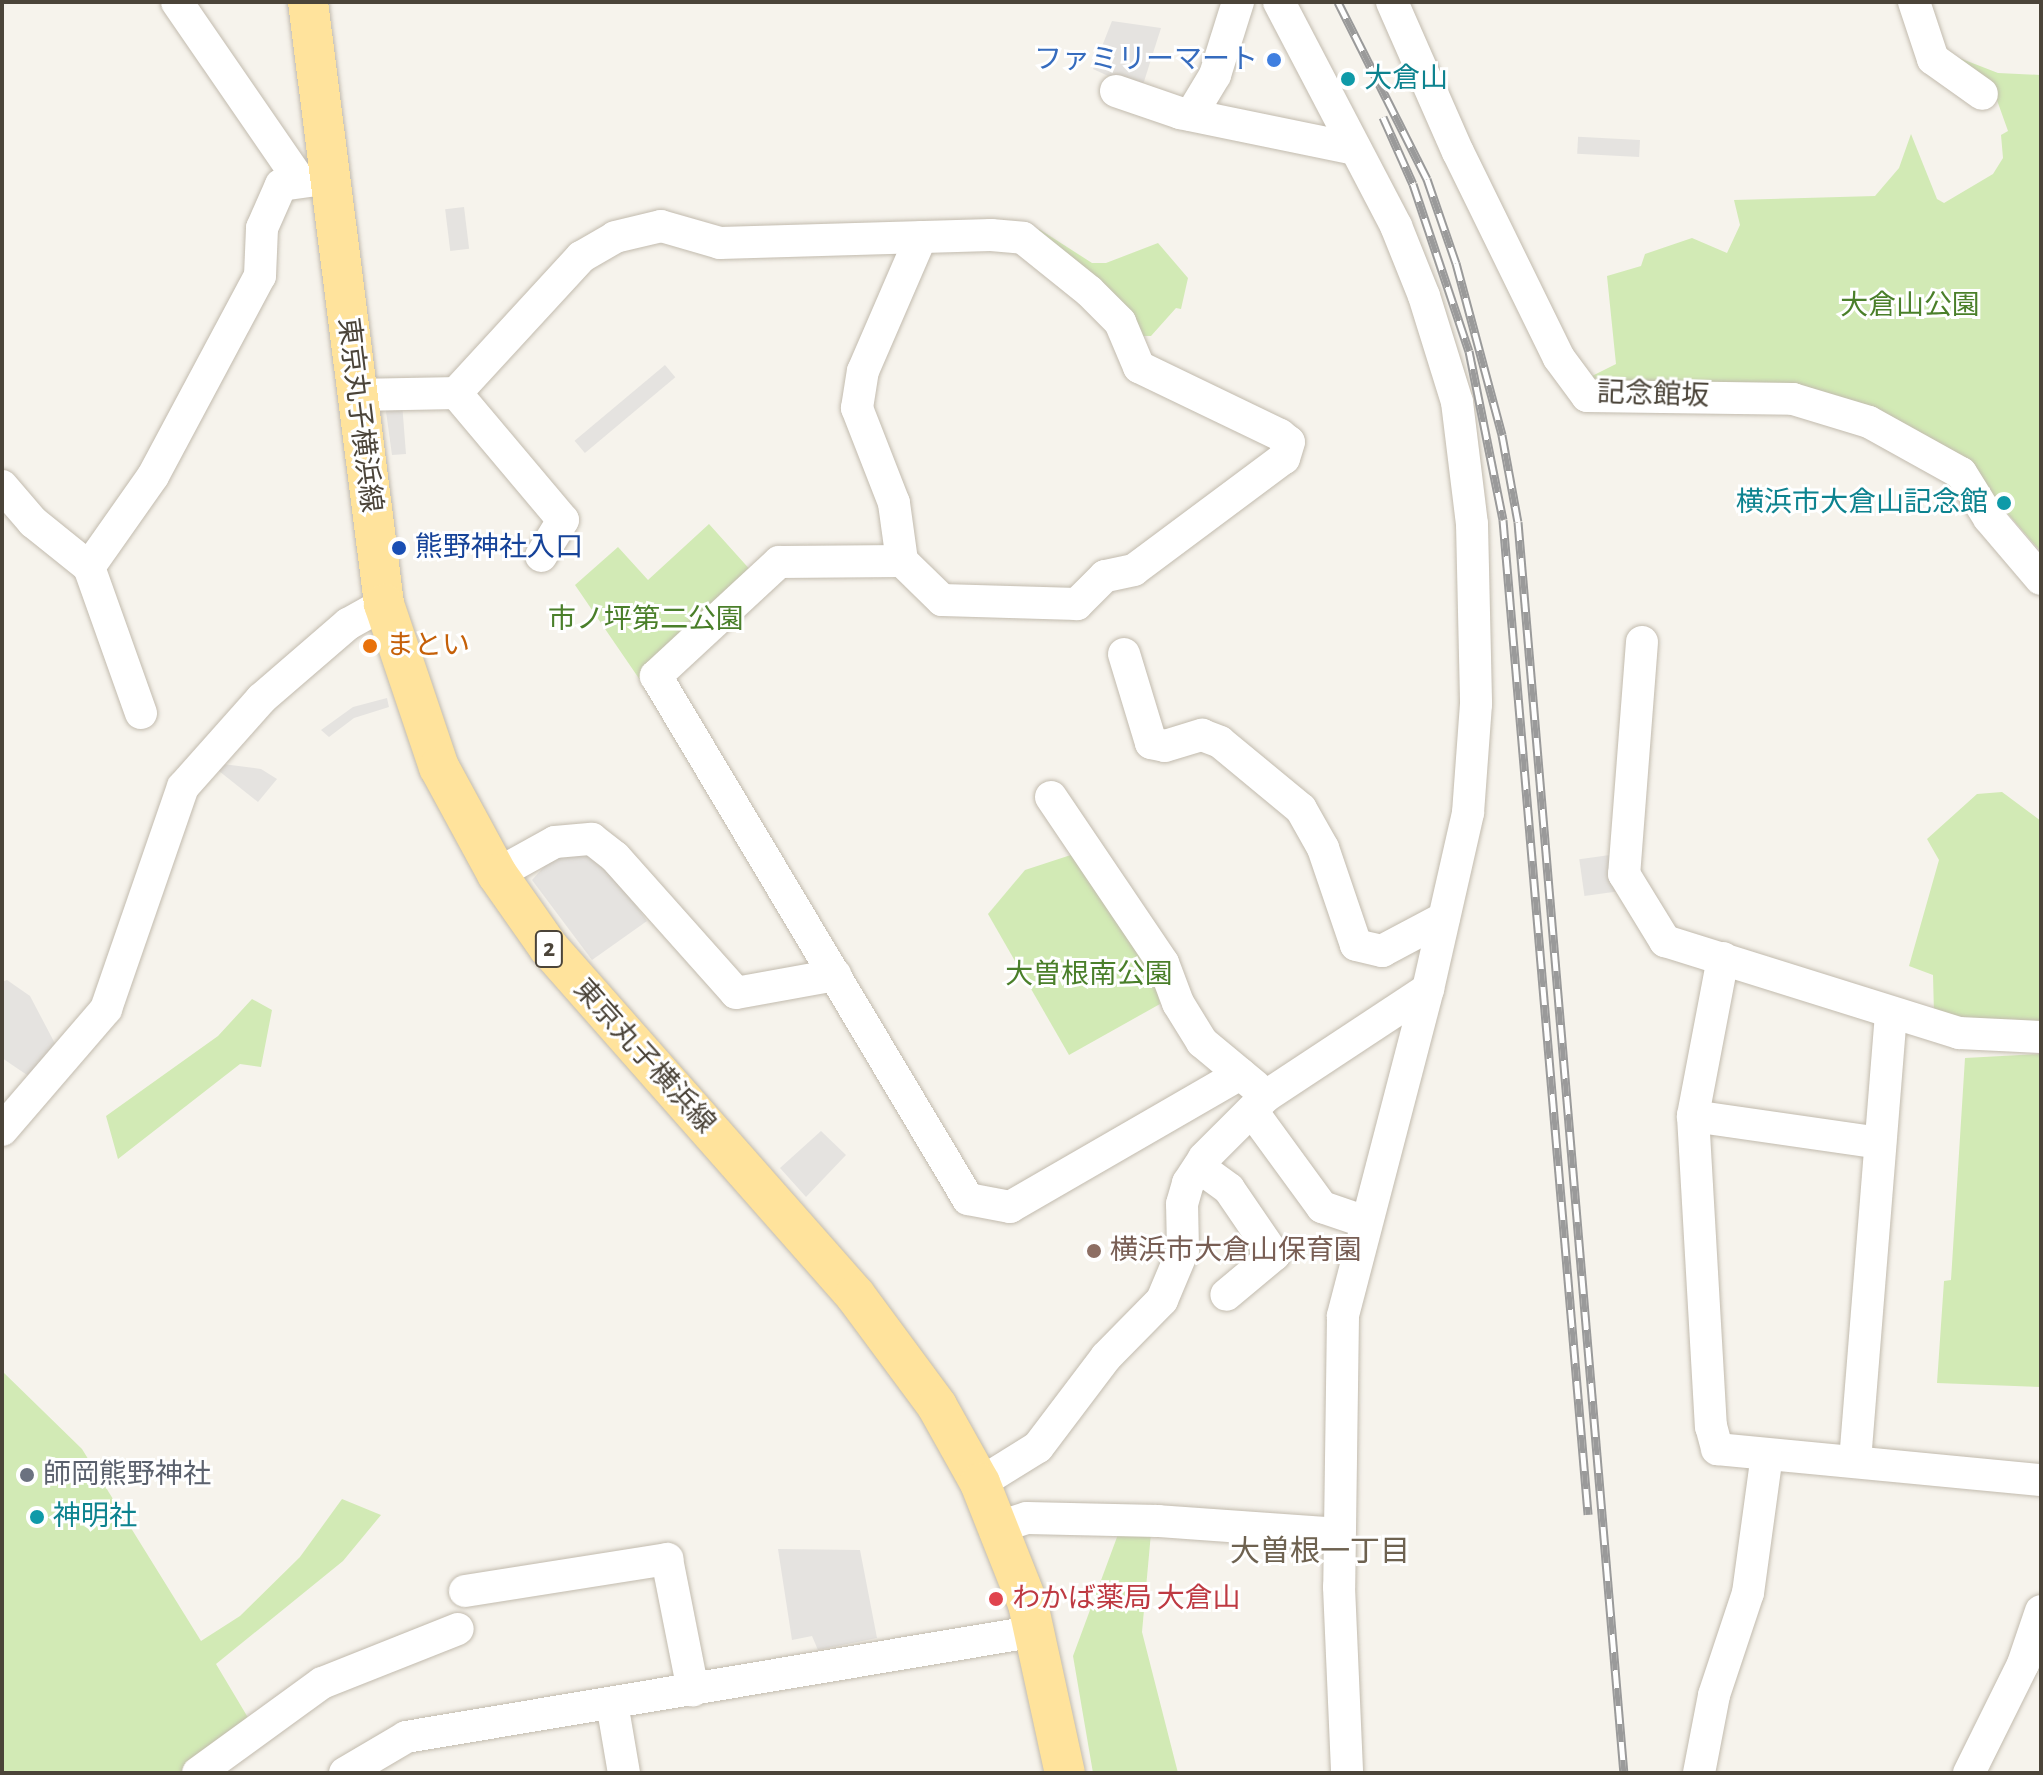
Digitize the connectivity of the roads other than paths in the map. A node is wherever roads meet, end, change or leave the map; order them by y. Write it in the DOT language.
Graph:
graph roads {
  1 [pos="177,2"];
  2 [pos="308,2"];
  3 [pos="1238,2"];
  4 [pos="1279,2"];
  5 [pos="1392,2"];
  6 [pos="1914,2"];
  7 [pos="1116,91"];
  8 [pos="1982,94"];
  9 [pos="1191,115"];
  10 [pos="1355,149"];
  11 [pos="315,179"];
  12 [pos="921,237"];
  13 [pos="456,393"];
  14 [pos="356,395"];
  15 [pos="2,486"];
  16 [pos="541,556"];
  17 [pos="902,561"];
  18 [pos="89,567"];
  19 [pos="2041,579"];
  20 [pos="384,604"];
  21 [pos="1642,642"];
  22 [pos="1124,654"];
  23 [pos="141,713"];
  24 [pos="1051,797"];
  25 [pos="497,874"];
  26 [pos="1444,918"];
  27 [pos="1723,958"];
  28 [pos="835,975"];
  29 [pos="1428,989"];
  30 [pos="1891,1015"];
  31 [pos="2041,1037"];
  32 [pos="1240,1074"];
  33 [pos="1259,1103"];
  34 [pos="1693,1116"];
  35 [pos="2,1130"];
  36 [pos="1880,1143"];
  37 [pos="1199,1167"];
  38 [pos="1366,1222"];
  39 [pos="1226,1295"];
  40 [pos="1767,1455"];
  41 [pos="1855,1461"];
  42 [pos="2041,1480"];
  43 [pos="980,1483"];
  44 [pos="999,1527"];
  45 [pos="1338,1534"];
  46 [pos="465,1591"];
  47 [pos="2041,1611"];
  48 [pos="458,1629"];
  49 [pos="1037,1631"];
  50 [pos="693,1690"];
  51 [pos="612,1703"];
  52 [pos="198,1773"];
  53 [pos="345,1773"];
  54 [pos="624,1773"];
  55 [pos="1065,1773"];
  56 [pos="1347,1773"];
  57 [pos="1699,1773"];
  58 [pos="1969,1773"];
  1 -- 11 [label="street"];
  2 -- 11 [label="main road, 東京丸子横浜線 / 2"];
  3 -- 9 [label="street"];
  4 -- 10 [label="street"];
  5 -- 19 [label="street, 記念館坂"];
  6 -- 8 [label="street"];
  7 -- 9 [label="street"];
  9 -- 10 [label="street"];
  10 -- 26 [label="street"];
  11 -- 14 [label="main road, 東京丸子横浜線 / 2"];
  11 -- 18 [label="street"];
  12 -- 13 [label="street"];
  12 -- 17 [label="street"];
  12 -- 17 [label="street"];
  13 -- 14 [label="street"];
  13 -- 16 [label="street"];
  14 -- 20 [label="main road, 東京丸子横浜線 / 2"];
  15 -- 18 [label="street"];
  17 -- 28 [label="street"];
  18 -- 23 [label="street"];
  20 -- 25 [label="main road, 東京丸子横浜線 / 2"];
  20 -- 35 [label="street"];
  21 -- 27 [label="street"];
  22 -- 26 [label="street"];
  24 -- 32 [label="street"];
  25 -- 28 [label="street"];
  25 -- 43 [label="main road, 東京丸子横浜線 / 2"];
  26 -- 29 [label="street"];
  27 -- 30 [label="street"];
  27 -- 34 [label="street"];
  28 -- 32 [label="street"];
  29 -- 33 [label="street"];
  29 -- 38 [label="street"];
  30 -- 31 [label="street"];
  30 -- 36 [label="street"];
  32 -- 33 [label="street"];
  33 -- 37 [label="street"];
  33 -- 38 [label="street"];
  34 -- 36 [label="street"];
  34 -- 40 [label="street"];
  36 -- 41 [label="street"];
  37 -- 39 [label="street"];
  37 -- 43 [label="street"];
  38 -- 45 [label="street"];
  40 -- 41 [label="street"];
  40 -- 57 [label="street"];
  41 -- 42 [label="street"];
  43 -- 44 [label="main road, 東京丸子横浜線 / 2"];
  44 -- 45 [label="street"];
  44 -- 49 [label="main road, 東京丸子横浜線 / 2"];
  45 -- 56 [label="street"];
  46 -- 50 [label="street"];
  47 -- 58 [label="street"];
  48 -- 52 [label="street"];
  49 -- 50 [label="street"];
  49 -- 55 [label="main road, 東京丸子横浜線 / 2"];
  50 -- 51 [label="street"];
  51 -- 53 [label="street"];
  51 -- 54 [label="street"];
}
